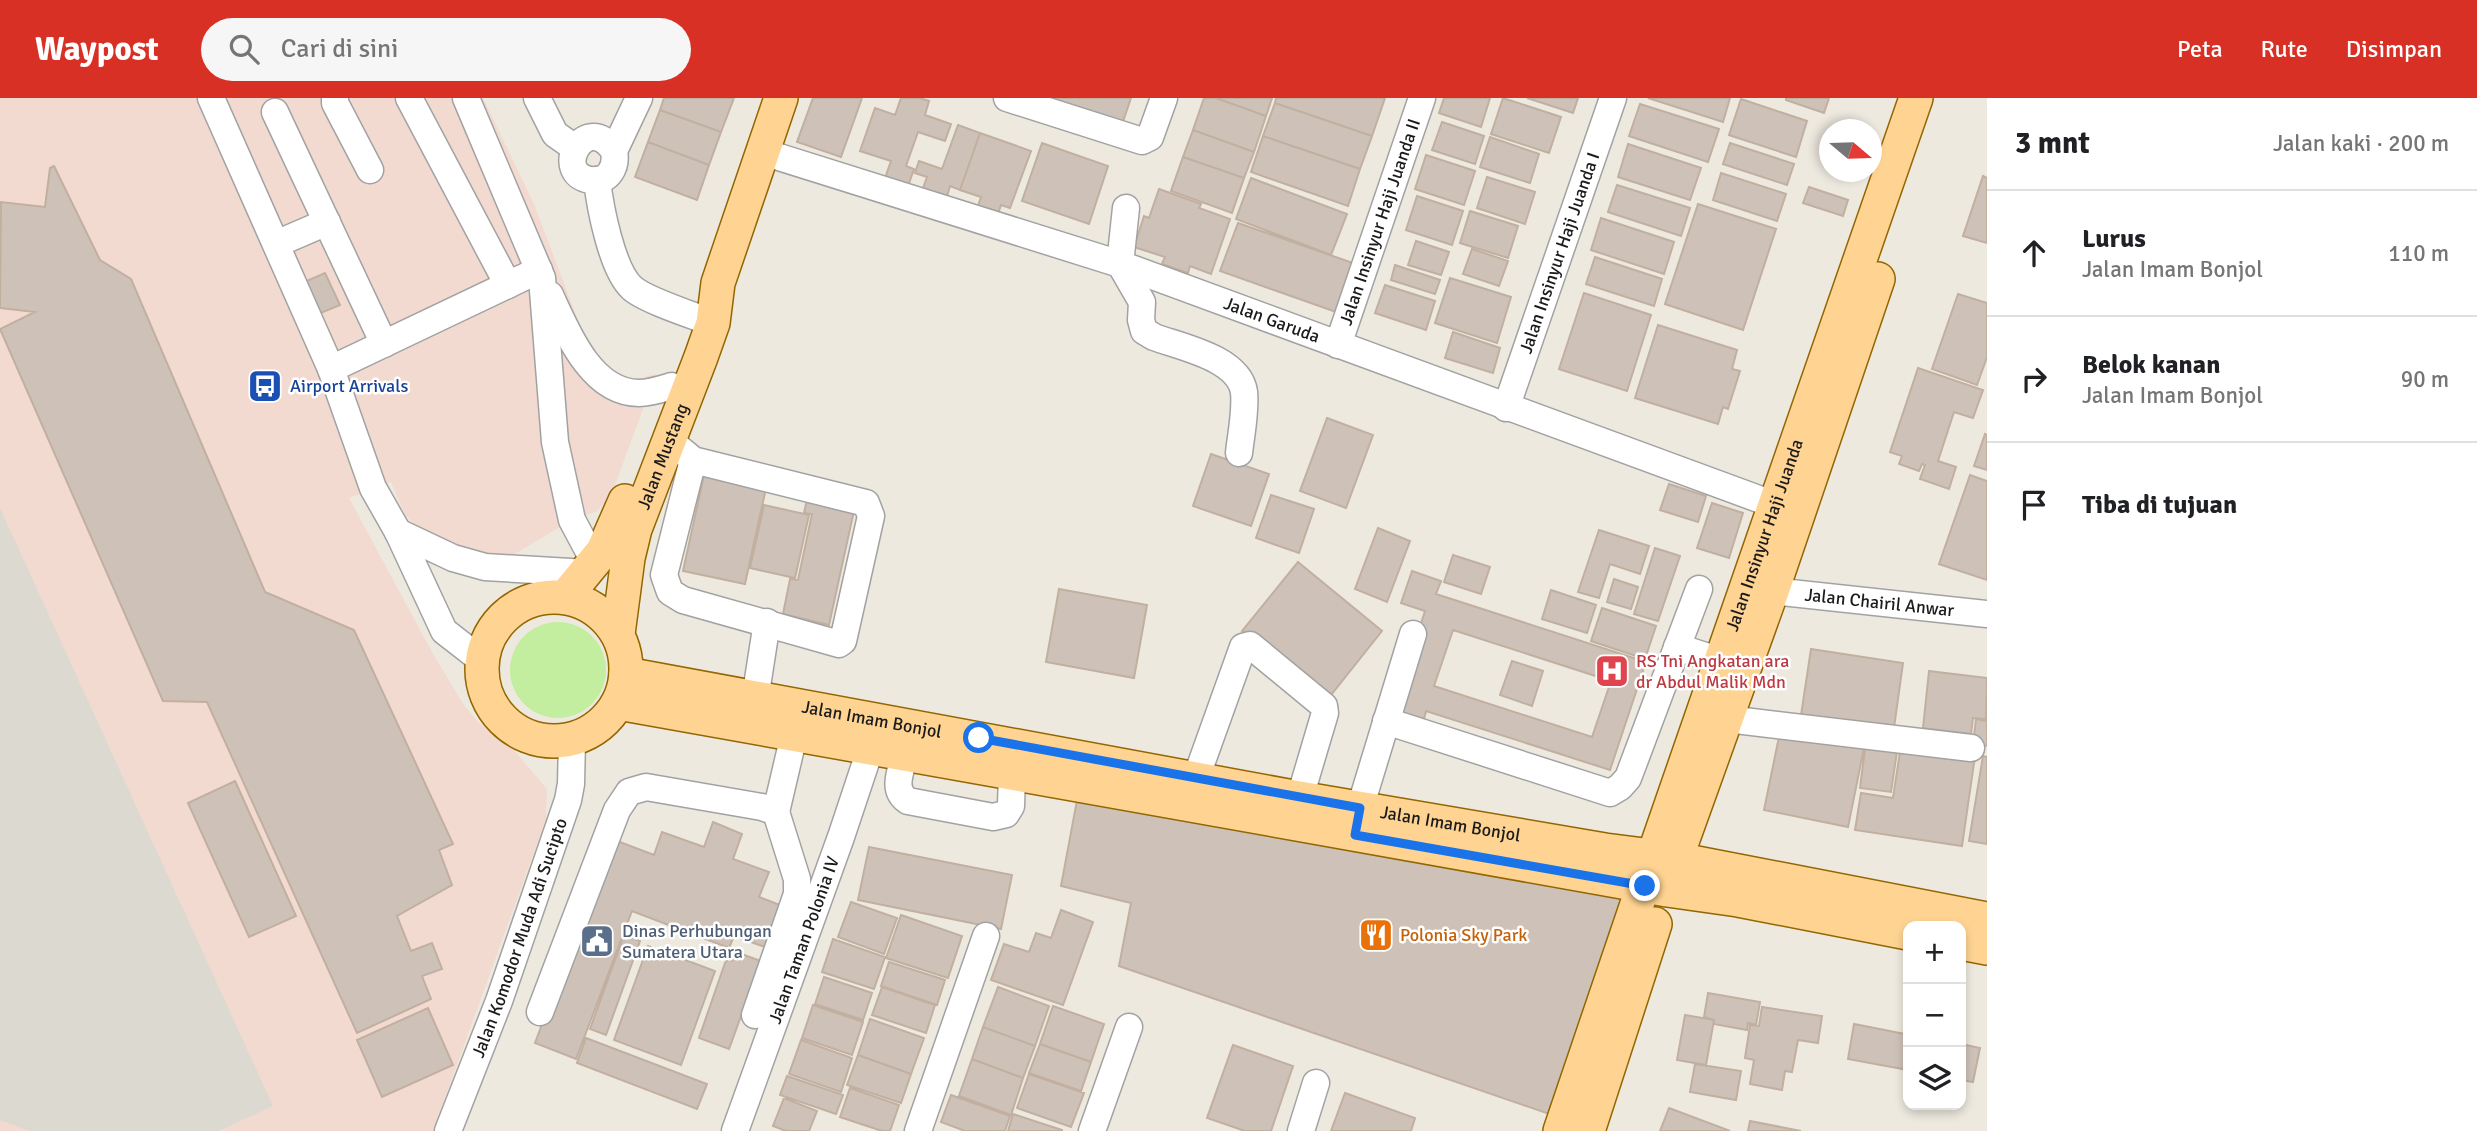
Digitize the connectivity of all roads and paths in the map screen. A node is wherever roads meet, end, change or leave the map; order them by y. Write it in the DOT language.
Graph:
graph roads {
  1 [pos="211,98"];
  2 [pos="335,98"];
  3 [pos="409,98"];
  4 [pos="466,98"];
  5 [pos="537,98"];
  6 [pos="639,98"];
  7 [pos="781,98"];
  8 [pos="1007,98"];
  9 [pos="1164,98"];
  10 [pos="1422,98"];
  11 [pos="1613,98"];
  12 [pos="1916,98"];
  13 [pos="1940,98"];
  14 [pos="275,112"];
  15 [pos="575,148"];
  16 [pos="614,151"];
  17 [pos="763,152"];
  18 [pos="370,170"];
  19 [pos="597,180"];
  20 [pos="1126,208"];
  21 [pos="327,222"];
  22 [pos="275,244"];
  23 [pos="1120,264"];
  24 [pos="541,274"];
  25 [pos="508,285"];
  26 [pos="705,320"];
  27 [pos="384,344"];
  28 [pos="1338,345"];
  29 [pos="331,369"];
  30 [pos="672,386"];
  31 [pos="1506,408"];
  32 [pos="681,450"];
  33 [pos="1240,453"];
  34 [pos="1775,505"];
  35 [pos="398,532"];
  36 [pos="583,577"];
  37 [pos="1699,589"];
  38 [pos="1772,591"];
  39 [pos="1987,614"];
  40 [pos="767,622"];
  41 [pos="618,634"];
  42 [pos="1413,634"];
  43 [pos="1677,647"];
  44 [pos="480,659"];
  45 [pos="1721,661"];
  46 [pos="622,688"];
  47 [pos="755,699"];
  48 [pos="1727,719"];
  49 [pos="1386,721"];
  50 [pos="794,735"];
  51 [pos="572,740"];
  52 [pos="871,747"];
  53 [pos="1970,748"];
  54 [pos="905,754"];
  55 [pos="995,760"];
  56 [pos="1196,778"];
  57 [pos="1127,780"];
  58 [pos="1296,811"];
  59 [pos="776,812"];
  60 [pos="1358,822"];
  61 [pos="1660,873"];
  62 [pos="1987,919"];
  63 [pos="1903,932"];
  64 [pos="986,936"];
  65 [pos="1966,944"];
  66 [pos="1987,948"];
  67 [pos="540,1012"];
  68 [pos="755,1015"];
  69 [pos="1129,1027"];
  70 [pos="1316,1083"];
  71 [pos="448,1131"];
  72 [pos="735,1131"];
  73 [pos="918,1131"];
  74 [pos="1093,1131"];
  75 [pos="1300,1131"];
  76 [pos="1560,1131"];
  77 [pos="1588,1131"];
  1 -- 22 [label="street"];
  2 -- 18 [label="street"];
  3 -- 25 [label="street"];
  4 -- 24 [label="street"];
  5 -- 15 [label="street"];
  6 -- 16 [label="street"];
  7 -- 17 [label="main road, Jalan Mustang"];
  8 -- 9 [label="street"];
  10 -- 28 [label="street, Jalan Insinyur Haji Juanda II"];
  11 -- 31 [label="street, Jalan Insinyur Haji Juanda I"];
  12 -- 34 [label="main road, Jalan Insinyur Haji Juanda"];
  13 -- 38 [label="main road, Jalan Insinyur Haji Juanda"];
  14 -- 21 [label="street"];
  15 -- 16 [label="street"];
  15 -- 19 [label="street"];
  16 -- 19 [label="street"];
  17 -- 23 [label="street, Jalan Garuda"];
  17 -- 26 [label="main road, Jalan Mustang"];
  19 -- 26 [label="street"];
  20 -- 23 [label="street"];
  21 -- 22 [label="street"];
  21 -- 27 [label="street"];
  22 -- 29 [label="street"];
  23 -- 28 [label="street, Jalan Garuda"];
  23 -- 33 [label="street"];
  24 -- 25 [label="street"];
  24 -- 30 [label="street"];
  24 -- 36 [label="street"];
  25 -- 27 [label="street"];
  26 -- 30 [label="main road, Jalan Mustang"];
  26 -- 32 [label="main road, Jalan Mustang"];
  27 -- 29 [label="street"];
  28 -- 31 [label="street, Jalan Garuda"];
  29 -- 35 [label="street"];
  30 -- 36 [label="main road, Jalan Mustang"];
  31 -- 34 [label="street, Jalan Garuda"];
  32 -- 40 [label="street"];
  32 -- 40 [label="street"];
  32 -- 41 [label="main road, Jalan Mustang"];
  34 -- 45 [label="main road, Jalan Insinyur Haji Juanda"];
  35 -- 36 [label="street"];
  35 -- 44 [label="street"];
  36 -- 41 [label="main road"];
  36 -- 44 [label="main road"];
  37 -- 43 [label="street"];
  38 -- 39 [label="street, Jalan Chairil Anwar"];
  38 -- 48 [label="main road, Jalan Insinyur Haji Juanda"];
  40 -- 47 [label="street"];
  41 -- 46 [label="main road"];
  42 -- 49 [label="street"];
  43 -- 45 [label="street"];
  43 -- 49 [label="street"];
  44 -- 51 [label="main road"];
  45 -- 61 [label="main road, Jalan Insinyur Haji Juanda"];
  46 -- 47 [label="main road, Jalan Imam Bonjol"];
  46 -- 50 [label="main road, Jalan Imam Bonjol"];
  46 -- 51 [label="main road"];
  47 -- 55 [label="main road, Jalan Imam Bonjol"];
  48 -- 53 [label="street"];
  48 -- 61 [label="main road, Jalan Insinyur Haji Juanda"];
  49 -- 60 [label="street"];
  50 -- 52 [label="main road, Jalan Imam Bonjol"];
  50 -- 59 [label="street"];
  51 -- 71 [label="street, Jalan Komodor Muda Adi Sucipto"];
  52 -- 54 [label="main road, Jalan Imam Bonjol"];
  52 -- 72 [label="street, Jalan Taman Polonia IV"];
  54 -- 55 [label="main road, Jalan Imam Bonjol"];
  54 -- 55 [label="street"];
  55 -- 57 [label="main road, Jalan Imam Bonjol"];
  56 -- 57 [label="main road, Jalan Imam Bonjol"];
  56 -- 58 [label="main road, Jalan Imam Bonjol"];
  56 -- 58 [label="street"];
  57 -- 58 [label="main road, Jalan Imam Bonjol"];
  58 -- 60 [label="main road, Jalan Imam Bonjol"];
  59 -- 67 [label="street"];
  59 -- 68 [label="street"];
  60 -- 61 [label="main road, Jalan Imam Bonjol"];
  61 -- 62 [label="main road, Jalan Imam Bonjol"];
  61 -- 63 [label="main road, Jalan Imam Bonjol"];
  61 -- 76 [label="main road, Jalan Insinyur Haji Juanda"];
  61 -- 77 [label="main road, Jalan Insinyur Haji Juanda"];
  64 -- 73 [label="street"];
  65 -- 66 [label="main road"];
  69 -- 74 [label="street"];
  70 -- 75 [label="street"];
}
